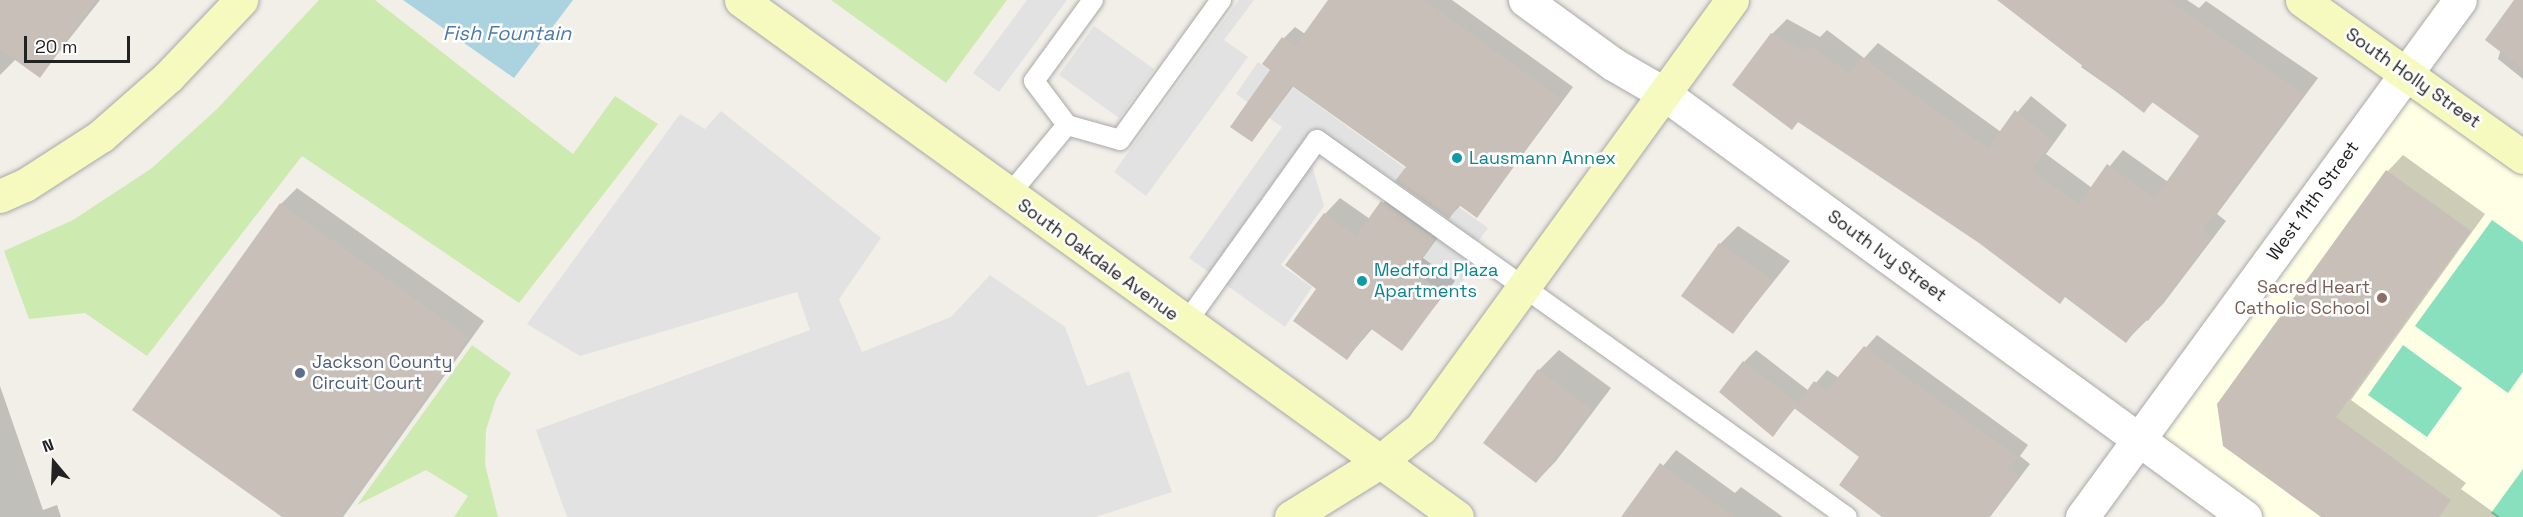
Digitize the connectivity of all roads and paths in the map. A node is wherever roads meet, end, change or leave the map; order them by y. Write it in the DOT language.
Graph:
graph roads {
  1 [pos="241,0"];
  2 [pos="741,0"];
  3 [pos="1093,0"];
  4 [pos="1221,0"];
  5 [pos="1525,0"];
  6 [pos="1732,0"];
  7 [pos="2302,0"];
  8 [pos="2460,0"];
  9 [pos="2407,74"];
  10 [pos="1663,93"];
  11 [pos="1067,125"];
  12 [pos="2523,157"];
  13 [pos="1009,195"];
  14 [pos="0,196"];
  15 [pos="1525,285"];
  16 [pos="1186,323"];
  17 [pos="2138,440"];
  18 [pos="1378,462"];
  19 [pos="1291,517"];
  20 [pos="1457,517"];
  21 [pos="1847,517"];
  22 [pos="2082,517"];
  23 [pos="2246,517"];
  1 -- 14 [label="street"];
  2 -- 13 [label="street, South Oakdale Avenue"];
  3 -- 11 [label="lane"];
  4 -- 11 [label="lane"];
  5 -- 10 [label="street, South Ivy Street"];
  6 -- 10 [label="street"];
  7 -- 9 [label="street, South Holly Street"];
  8 -- 9 [label="street, West 11th Street"];
  9 -- 12 [label="street, South Holly Street"];
  9 -- 17 [label="street, West 11th Street"];
  10 -- 15 [label="street"];
  10 -- 17 [label="street, South Ivy Street"];
  11 -- 13 [label="lane"];
  13 -- 16 [label="street, South Oakdale Avenue"];
  15 -- 16 [label="lane"];
  15 -- 18 [label="street"];
  15 -- 21 [label="lane"];
  16 -- 18 [label="street, South Oakdale Avenue"];
  17 -- 22 [label="street, West 11th Street"];
  17 -- 23 [label="street, South Ivy Street"];
  18 -- 19 [label="street"];
  18 -- 20 [label="street, South Oakdale Avenue"];
}
